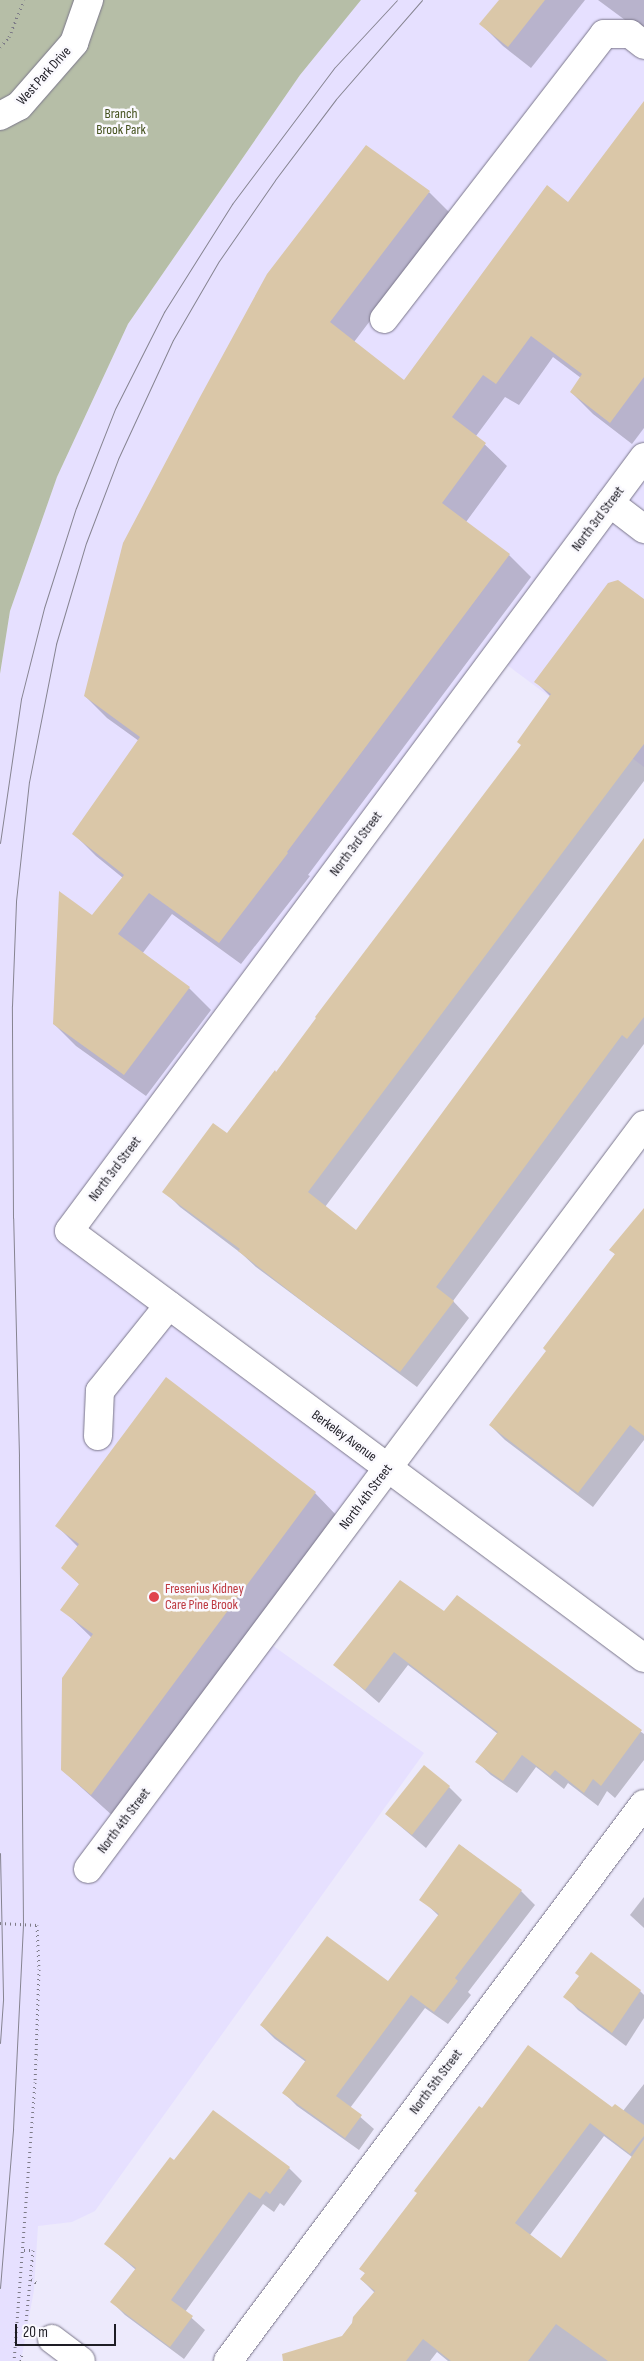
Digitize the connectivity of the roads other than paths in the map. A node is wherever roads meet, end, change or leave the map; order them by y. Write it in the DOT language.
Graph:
graph roads {
  1 [pos="89,0"];
  2 [pos="644,45"];
  3 [pos="0,116"];
  4 [pos="384,319"];
  5 [pos="644,457"];
  6 [pos="610,503"];
  7 [pos="644,529"];
  8 [pos="644,1125"];
  9 [pos="69,1231"];
  10 [pos="169,1305"];
  11 [pos="98,1436"];
  12 [pos="388,1468"];
  13 [pos="644,1658"];
  14 [pos="644,1804"];
  15 [pos="88,1869"];
  16 [pos="52,2339"];
  17 [pos="81,2361"];
  18 [pos="228,2361"];
  1 -- 3 [label="street, West Park Drive"];
  2 -- 4 [label="street"];
  5 -- 6 [label="street, North 3rd Street"];
  6 -- 7 [label="street"];
  6 -- 9 [label="street, North 3rd Street"];
  8 -- 12 [label="street, North 4th Street"];
  9 -- 10 [label="street, Berkeley Avenue"];
  10 -- 11 [label="street"];
  10 -- 12 [label="street, Berkeley Avenue"];
  12 -- 13 [label="street, Berkeley Avenue"];
  12 -- 15 [label="street, North 4th Street"];
  14 -- 18 [label="street, North 5th Street"];
  16 -- 17 [label="street"];
}
